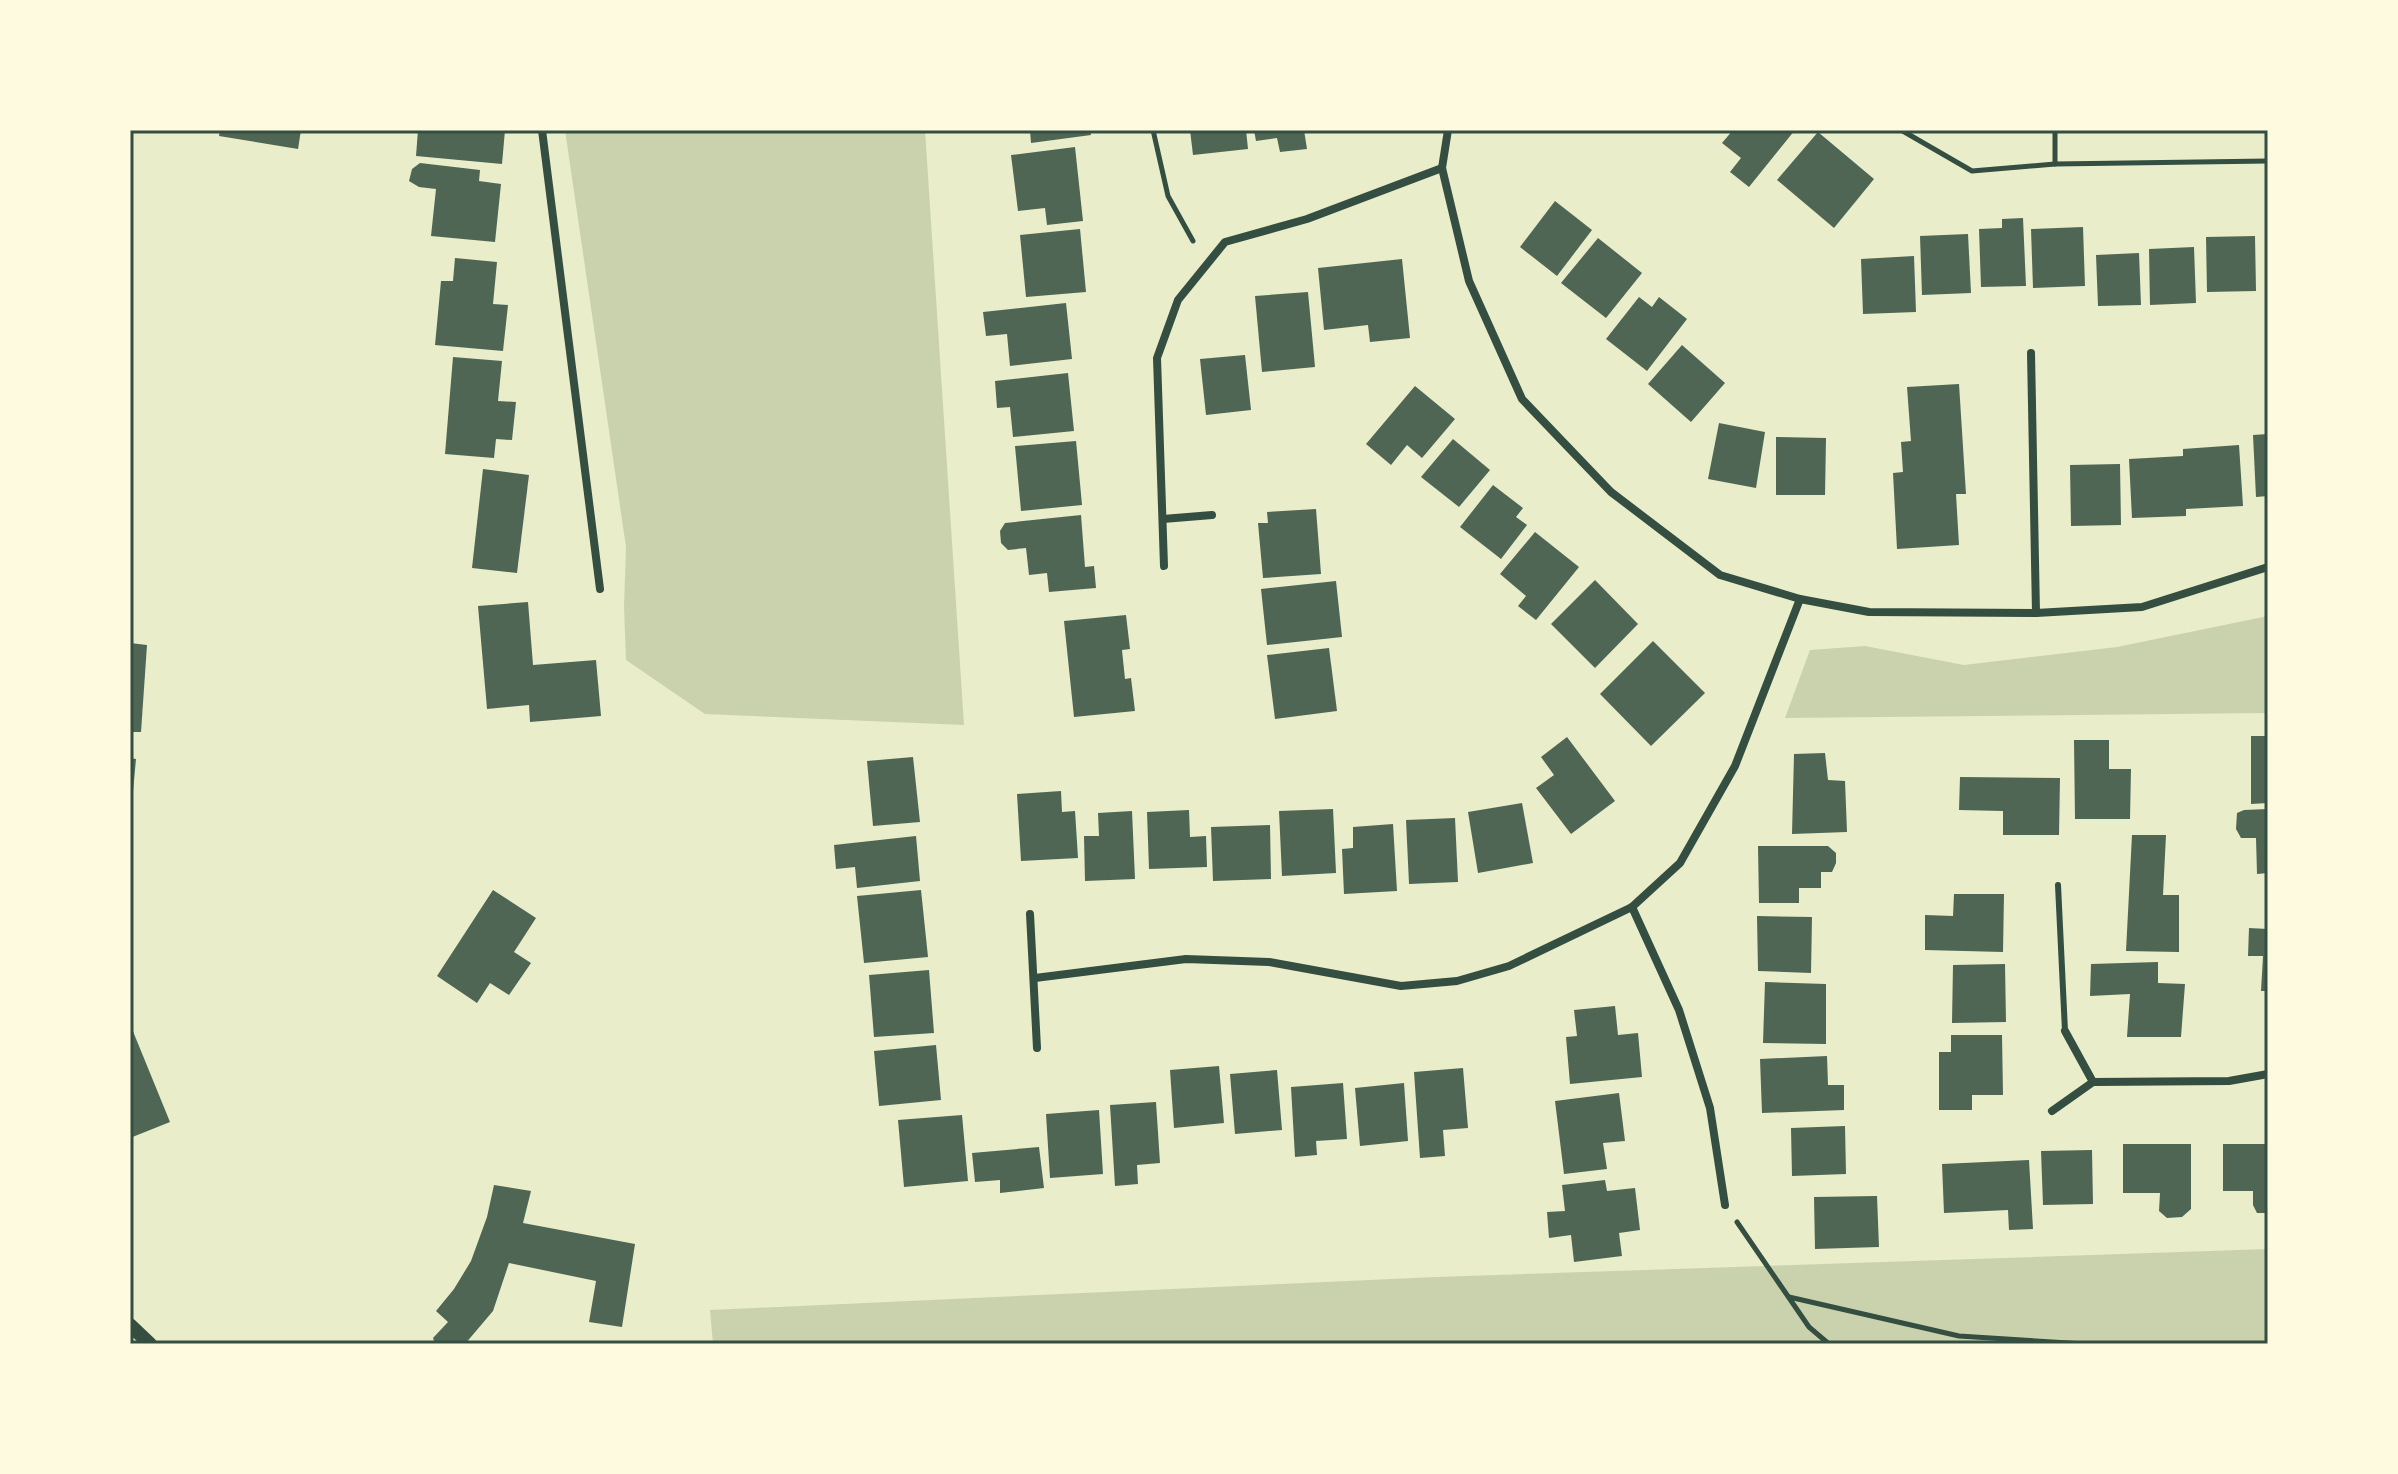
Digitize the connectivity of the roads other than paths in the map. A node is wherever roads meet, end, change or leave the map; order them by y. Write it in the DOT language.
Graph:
graph roads {
  1 [pos="542,130"];
  2 [pos="1448,130"];
  3 [pos="1442,168"];
  4 [pos="2031,353"];
  5 [pos="1212,515"];
  6 [pos="1163,519"];
  7 [pos="1164,566"];
  8 [pos="2268,567"];
  9 [pos="600,589"];
  10 [pos="1800,599"];
  11 [pos="2036,613"];
  12 [pos="2058,885"];
  13 [pos="1632,907"];
  14 [pos="1030,914"];
  15 [pos="1035,978"];
  16 [pos="2065,1031"];
  17 [pos="1037,1048"];
  18 [pos="2268,1074"];
  19 [pos="2093,1082"];
  20 [pos="2052,1111"];
  21 [pos="1725,1205"];
  22 [pos="130,1325"];
  23 [pos="150,1344"];
  1 -- 9 [label="street"];
  2 -- 3 [label="street"];
  3 -- 6 [label="street"];
  3 -- 10 [label="street"];
  4 -- 11 [label="street"];
  5 -- 6 [label="street"];
  6 -- 7 [label="street"];
  8 -- 11 [label="street"];
  10 -- 11 [label="street"];
  10 -- 13 [label="street"];
  12 -- 16 [label="lane"];
  13 -- 15 [label="street"];
  13 -- 21 [label="street"];
  14 -- 15 [label="street"];
  15 -- 17 [label="street"];
  16 -- 19 [label="street"];
  18 -- 19 [label="street"];
  19 -- 20 [label="street"];
  22 -- 23 [label="street"];
}
